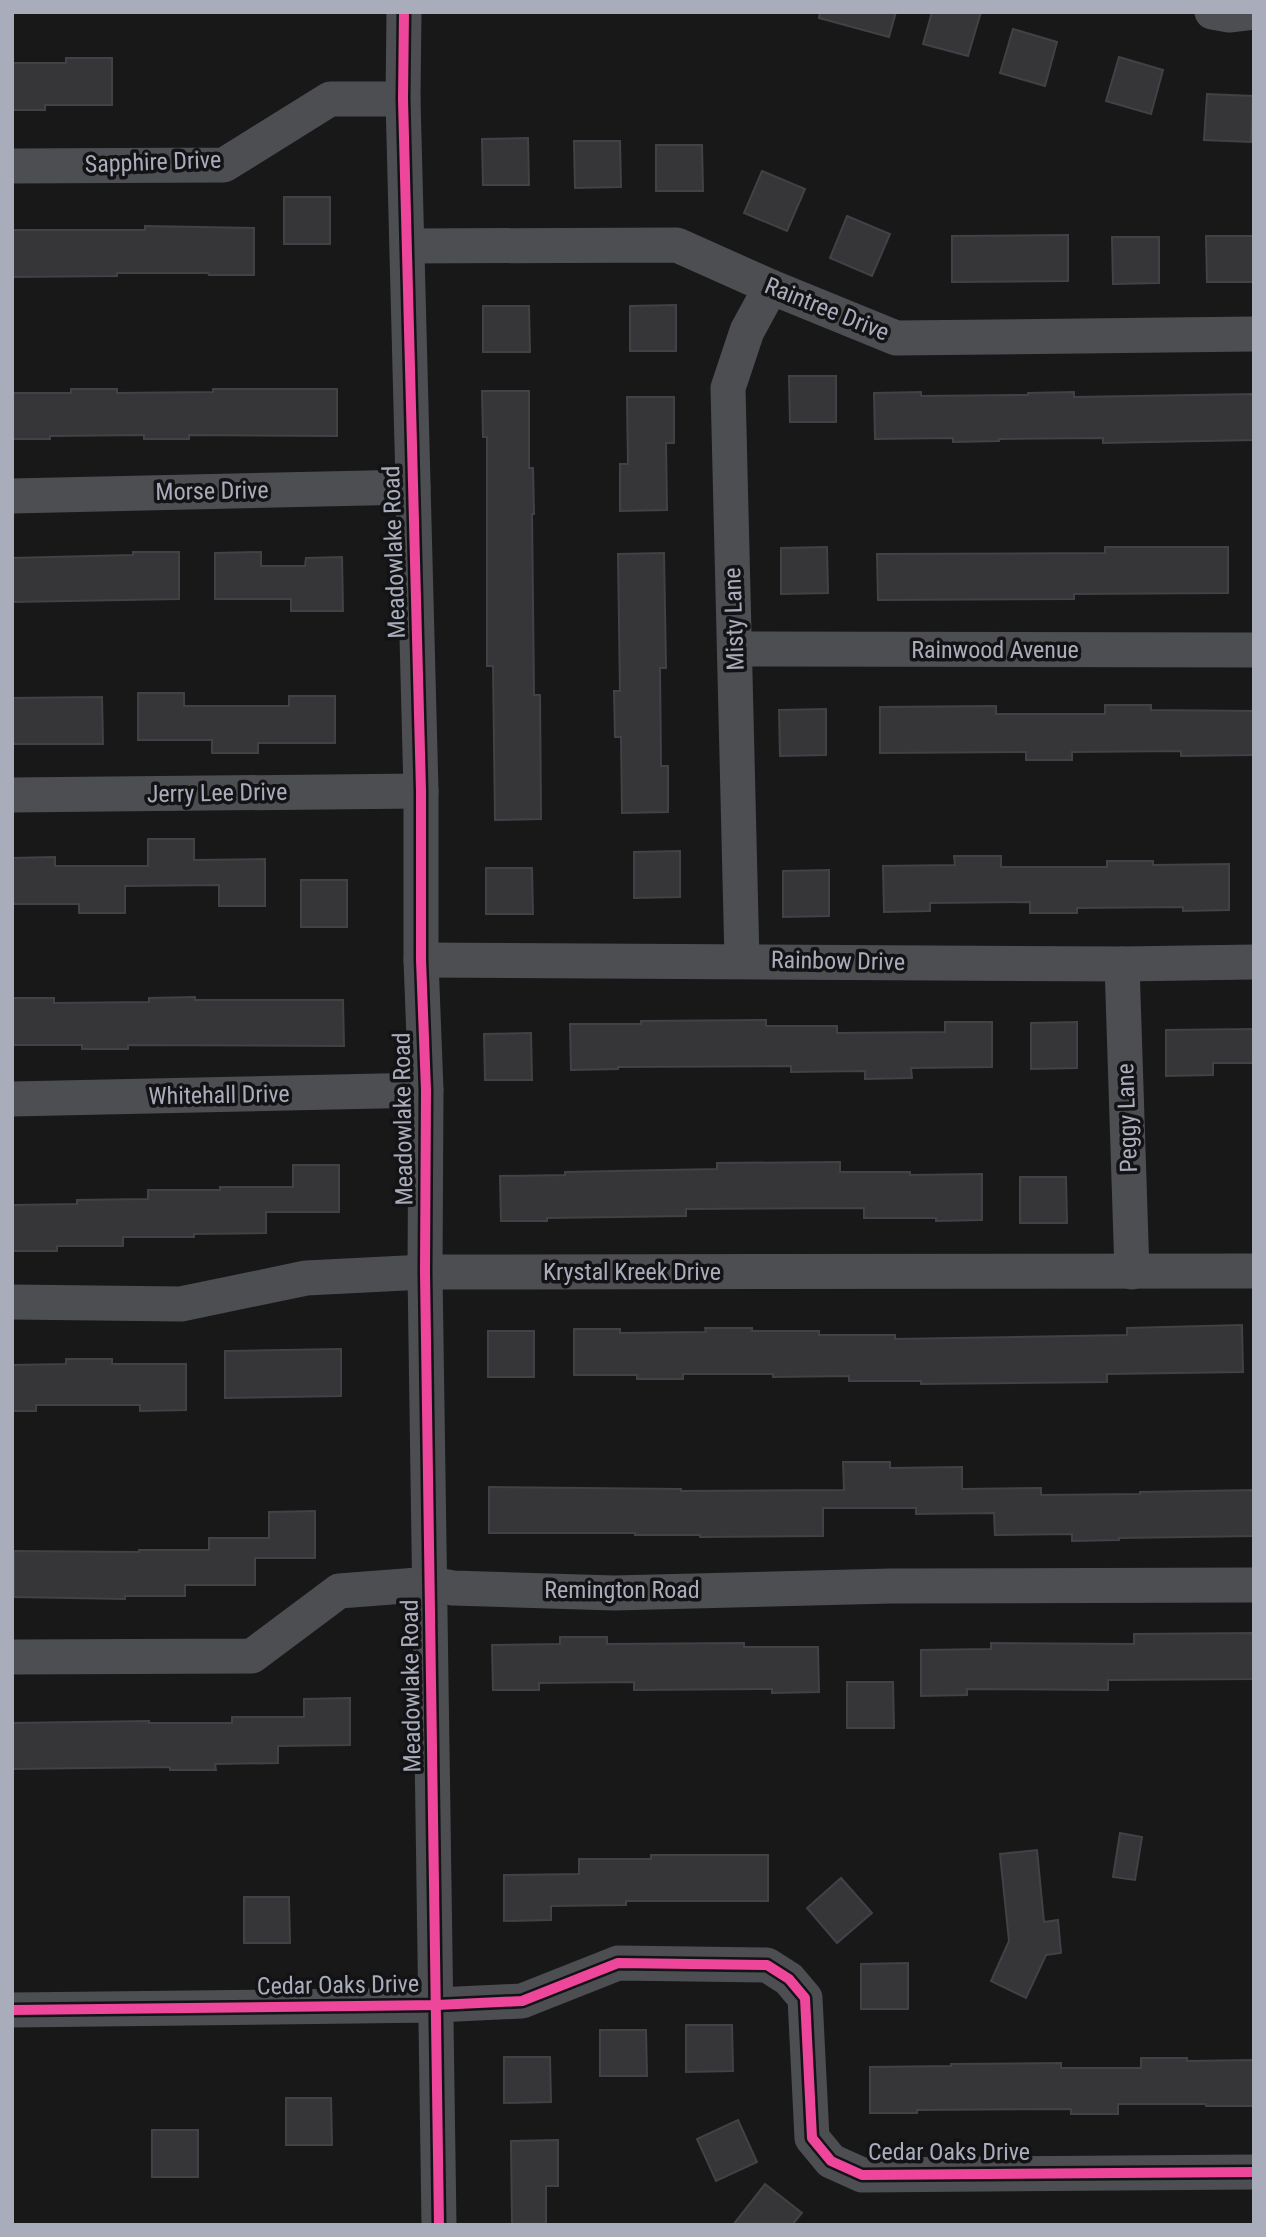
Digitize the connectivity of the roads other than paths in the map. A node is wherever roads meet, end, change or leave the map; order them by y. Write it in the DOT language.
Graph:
graph roads {
  1 [pos="404,12"];
  2 [pos="1212,12"];
  3 [pos="1254,12"];
  4 [pos="403,99"];
  5 [pos="12,166"];
  6 [pos="408,246"];
  7 [pos="771,288"];
  8 [pos="1254,334"];
  9 [pos="413,487"];
  10 [pos="12,496"];
  11 [pos="736,649"];
  12 [pos="1254,650"];
  13 [pos="421,791"];
  14 [pos="12,795"];
  15 [pos="421,960"];
  16 [pos="742,961"];
  17 [pos="1254,962"];
  18 [pos="1122,964"];
  19 [pos="426,1090"];
  20 [pos="12,1099"];
  21 [pos="1254,1271"];
  22 [pos="425,1272"];
  23 [pos="1132,1272"];
  24 [pos="12,1302"];
  25 [pos="430,1584"];
  26 [pos="1254,1585"];
  27 [pos="12,1657"];
  28 [pos="437,2005"];
  29 [pos="12,2010"];
  30 [pos="1254,2172"];
  31 [pos="439,2225"];
  1 -- 4 [label="street, Meadowlake Road"];
  2 -- 3 [label="street"];
  4 -- 5 [label="street, Sapphire Drive"];
  4 -- 6 [label="street, Meadowlake Road"];
  6 -- 7 [label="street, Raintree Drive"];
  6 -- 9 [label="street, Meadowlake Road"];
  7 -- 8 [label="street, Raintree Drive"];
  7 -- 11 [label="street, Misty Lane"];
  9 -- 10 [label="street, Morse Drive"];
  9 -- 13 [label="street, Meadowlake Road"];
  11 -- 12 [label="street, Rainwood Avenue"];
  11 -- 16 [label="street, Misty Lane"];
  13 -- 14 [label="street, Jerry Lee Drive"];
  13 -- 15 [label="street, Meadowlake Road"];
  15 -- 16 [label="street, Rainbow Drive"];
  15 -- 19 [label="street, Meadowlake Road"];
  16 -- 18 [label="street, Rainbow Drive"];
  17 -- 18 [label="street, Rainbow Drive"];
  18 -- 23 [label="street, Peggy Lane"];
  19 -- 20 [label="street, Whitehall Drive"];
  19 -- 22 [label="street, Meadowlake Road"];
  21 -- 23 [label="street, Krystal Kreek Drive"];
  22 -- 23 [label="street, Krystal Kreek Drive"];
  22 -- 24 [label="street, Krystal Kreek Drive"];
  22 -- 25 [label="street, Meadowlake Road"];
  25 -- 26 [label="street, Remington Road"];
  25 -- 27 [label="street, Remington Road"];
  25 -- 28 [label="street, Meadowlake Road"];
  28 -- 29 [label="street, Cedar Oaks Drive"];
  28 -- 30 [label="street, Cedar Oaks Drive"];
  28 -- 31 [label="street, Meadowlake Road"];
}
